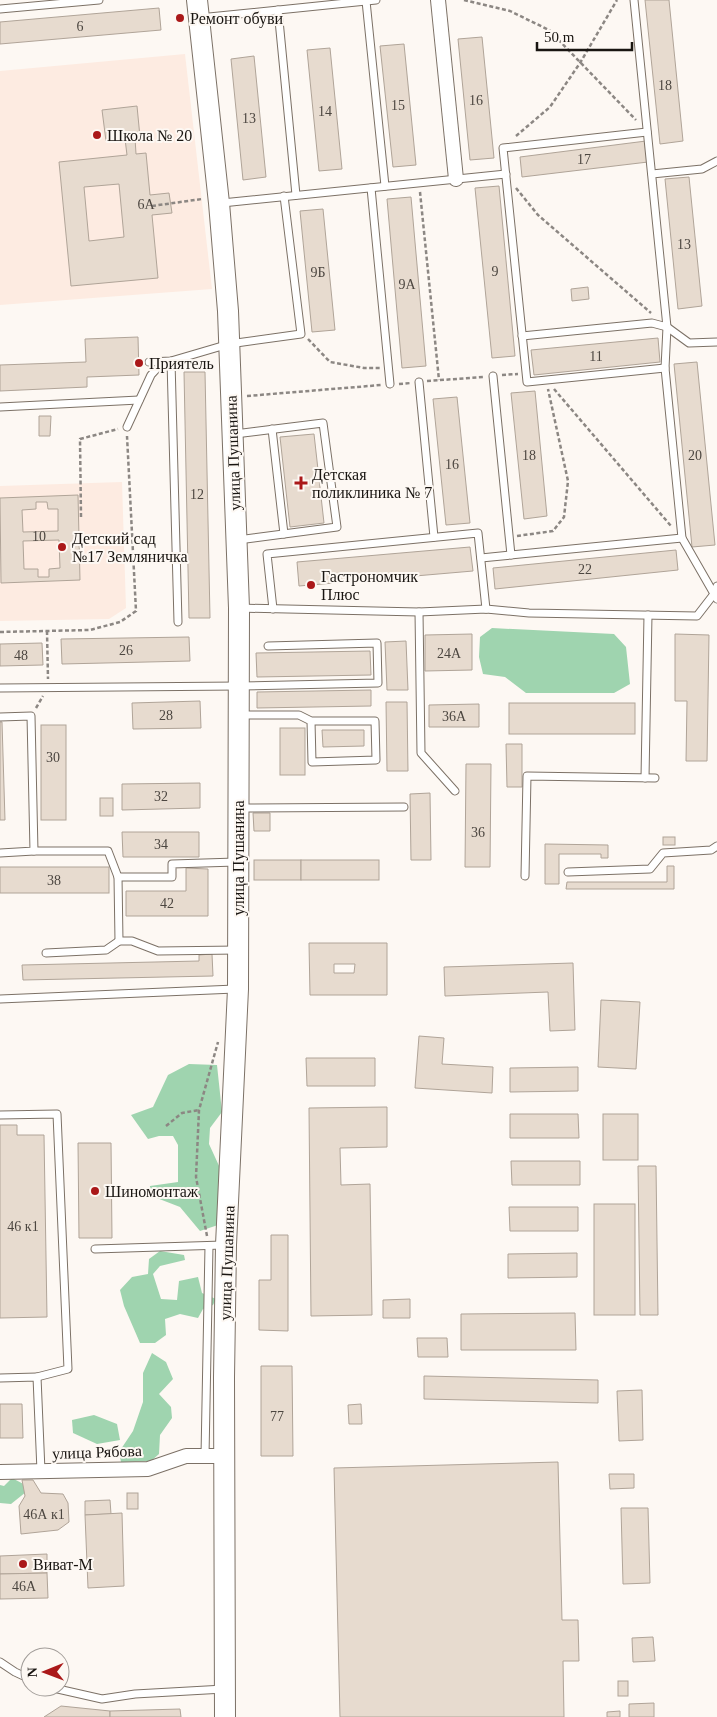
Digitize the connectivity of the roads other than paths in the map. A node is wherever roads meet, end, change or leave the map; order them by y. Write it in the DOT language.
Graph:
graph roads {
  1 [pos="99,0"];
  2 [pos="376,0"];
  3 [pos="438,0"];
  4 [pos="634,0"];
  5 [pos="366,1"];
  6 [pos="25,3"];
  7 [pos="0,9"];
  8 [pos="198,9"];
  9 [pos="278,10"];
  10 [pos="647,132"];
  11 [pos="717,161"];
  12 [pos="506,174"];
  13 [pos="652,174"];
  14 [pos="456,179"];
  15 [pos="385,186"];
  16 [pos="371,188"];
  17 [pos="296,195"];
  18 [pos="284,196"];
  19 [pos="219,203"];
  20 [pos="667,327"];
  21 [pos="522,336"];
  22 [pos="717,342"];
  23 [pos="229,344"];
  24 [pos="167,361"];
  25 [pos="149,362"];
  26 [pos="665,368"];
  27 [pos="493,376"];
  28 [pos="419,382"];
  29 [pos="390,384"];
  30 [pos="139,400"];
  31 [pos="0,407"];
  32 [pos="127,427"];
  33 [pos="272,429"];
  34 [pos="232,434"];
  35 [pos="284,534"];
  36 [pos="434,537"];
  37 [pos="682,538"];
  38 [pos="236,540"];
  39 [pos="511,555"];
  40 [pos="481,558"];
  41 [pos="717,586"];
  42 [pos="715,597"];
  43 [pos="239,608"];
  44 [pos="273,609"];
  45 [pos="486,609"];
  46 [pos="419,612"];
  47 [pos="648,615"];
  48 [pos="178,622"];
  49 [pos="268,646"];
  50 [pos="238,686"];
  51 [pos="0,688"];
  52 [pos="238,715"];
  53 [pos="0,717"];
  54 [pos="311,721"];
  55 [pos="645,778"];
  56 [pos="655,778"];
  57 [pos="455,791"];
  58 [pos="404,807"];
  59 [pos="238,808"];
  60 [pos="717,846"];
  61 [pos="34,851"];
  62 [pos="0,853"];
  63 [pos="238,862"];
  64 [pos="568,872"];
  65 [pos="525,876"];
  66 [pos="118,877"];
  67 [pos="119,940"];
  68 [pos="238,950"];
  69 [pos="46,953"];
  70 [pos="238,989"];
  71 [pos="0,999"];
  72 [pos="0,1115"];
  73 [pos="217,1246"];
  74 [pos="95,1249"];
  75 [pos="37,1377"];
  76 [pos="0,1378"];
  77 [pos="214,1456"];
  78 [pos="41,1471"];
  79 [pos="0,1472"];
  80 [pos="0,1662"];
  81 [pos="20,1674"];
  82 [pos="224,1689"];
  83 [pos="70,1692"];
  84 [pos="224,1717"];
  1 -- 6 [label="lane"];
  2 -- 5 [label="lane"];
  3 -- 14 [label="street"];
  4 -- 10 [label="lane"];
  5 -- 9 [label="lane"];
  5 -- 15 [label="lane"];
  6 -- 7 [label="lane"];
  8 -- 9 [label="lane"];
  8 -- 19 [label="street, улица Пушанина"];
  9 -- 17 [label="lane"];
  10 -- 12 [label="lane"];
  10 -- 13 [label="lane"];
  11 -- 13 [label="lane"];
  12 -- 14 [label="lane"];
  12 -- 21 [label="lane"];
  13 -- 20 [label="lane"];
  14 -- 15 [label="lane"];
  15 -- 16 [label="lane"];
  16 -- 17 [label="lane"];
  16 -- 29 [label="lane"];
  17 -- 18 [label="lane"];
  18 -- 19 [label="lane"];
  18 -- 23 [label="lane"];
  19 -- 23 [label="street, улица Пушанина"];
  20 -- 21 [label="lane"];
  20 -- 22 [label="lane"];
  20 -- 26 [label="lane"];
  21 -- 26 [label="lane"];
  23 -- 24 [label="lane"];
  23 -- 34 [label="street, улица Пушанина"];
  24 -- 25 [label="lane"];
  24 -- 30 [label="lane"];
  24 -- 48 [label="lane"];
  26 -- 37 [label="lane"];
  27 -- 39 [label="lane"];
  28 -- 36 [label="lane"];
  30 -- 31 [label="lane"];
  30 -- 32 [label="lane"];
  33 -- 34 [label="lane"];
  33 -- 35 [label="lane"];
  33 -- 35 [label="lane"];
  34 -- 38 [label="street, улица Пушанина"];
  35 -- 38 [label="lane"];
  36 -- 40 [label="lane"];
  36 -- 44 [label="lane"];
  37 -- 39 [label="lane"];
  37 -- 42 [label="lane"];
  38 -- 43 [label="street, улица Пушанина"];
  39 -- 40 [label="lane"];
  40 -- 45 [label="lane"];
  41 -- 42 [label="lane"];
  42 -- 47 [label="lane"];
  43 -- 44 [label="lane"];
  43 -- 50 [label="street, улица Пушанина"];
  44 -- 46 [label="lane"];
  45 -- 46 [label="lane"];
  45 -- 47 [label="lane"];
  46 -- 57 [label="lane"];
  47 -- 55 [label="lane"];
  49 -- 50 [label="lane"];
  50 -- 51 [label="lane"];
  50 -- 52 [label="street, улица Пушанина"];
  52 -- 54 [label="lane"];
  52 -- 59 [label="street, улица Пушанина"];
  53 -- 61 [label="lane"];
  54 -- 54 [label="lane"];
  55 -- 56 [label="lane"];
  55 -- 65 [label="lane"];
  58 -- 59 [label="lane"];
  59 -- 63 [label="street, улица Пушанина"];
  60 -- 64 [label="lane"];
  61 -- 62 [label="lane"];
  61 -- 66 [label="lane"];
  63 -- 66 [label="lane"];
  63 -- 68 [label="street, улица Пушанина"];
  66 -- 67 [label="lane"];
  67 -- 68 [label="lane"];
  67 -- 69 [label="lane"];
  68 -- 70 [label="street, улица Пушанина"];
  70 -- 71 [label="lane"];
  70 -- 73 [label="street, улица Пушанина"];
  72 -- 75 [label="lane"];
  73 -- 74 [label="lane"];
  73 -- 77 [label="street, улица Пушанина"];
  75 -- 76 [label="lane"];
  75 -- 78 [label="lane"];
  77 -- 78 [label="street, улица Рябова"];
  77 -- 82 [label="street, улица Пушанина"];
  78 -- 79 [label="street, улица Рябова"];
  80 -- 81 [label="lane"];
  82 -- 83 [label="lane"];
  82 -- 84 [label="street, улица Пушанина"];
}
